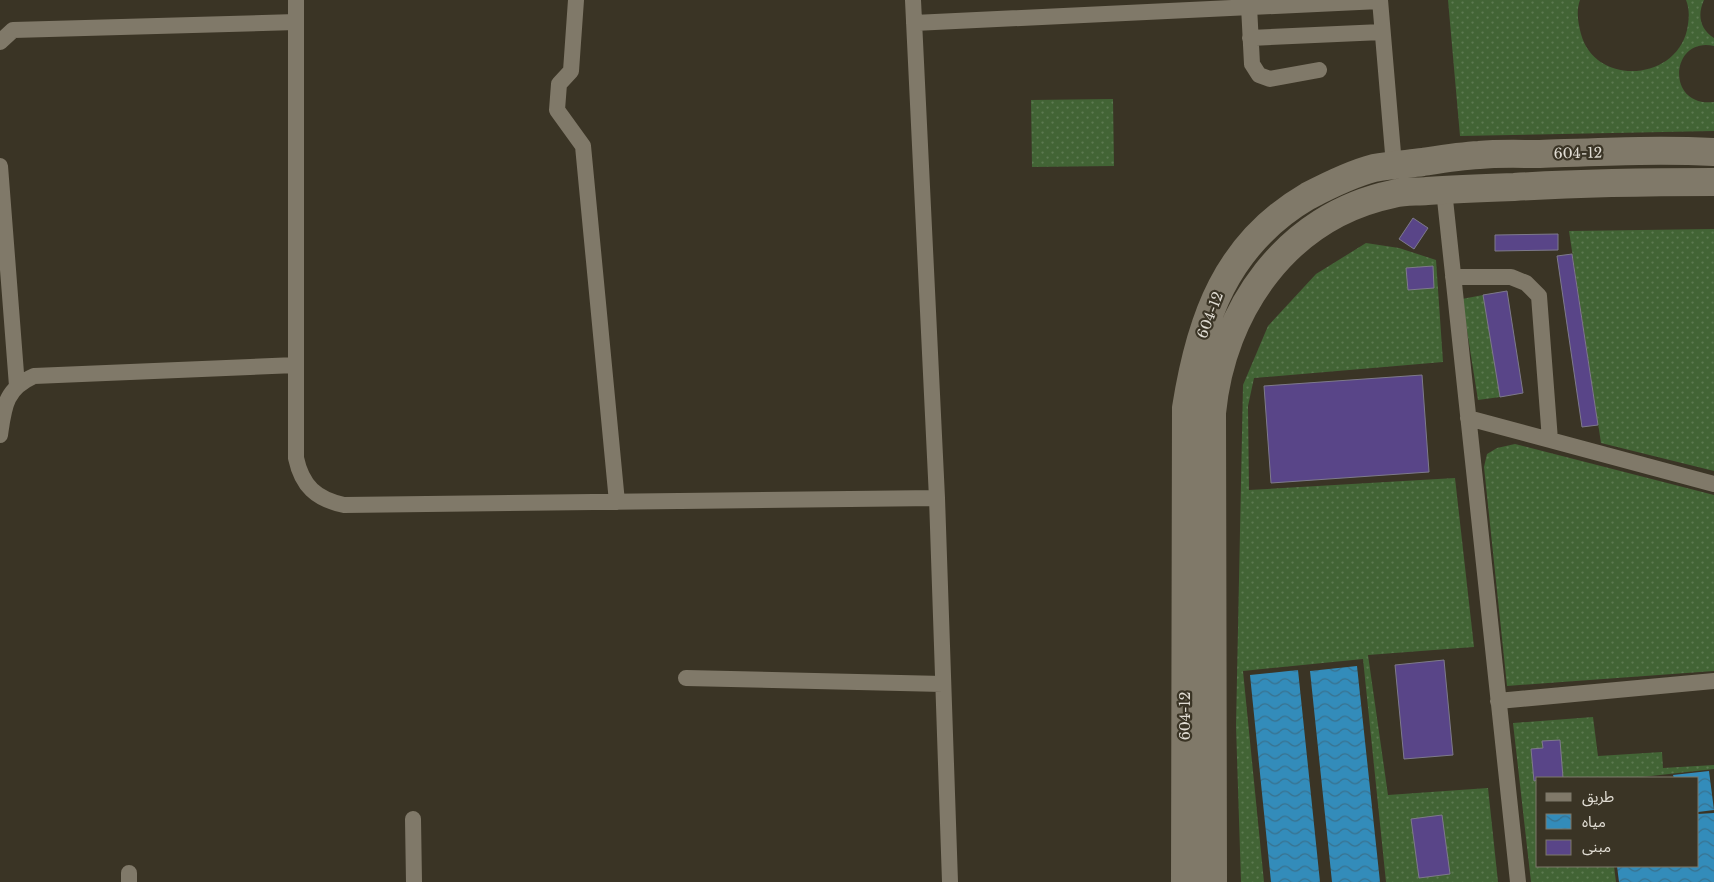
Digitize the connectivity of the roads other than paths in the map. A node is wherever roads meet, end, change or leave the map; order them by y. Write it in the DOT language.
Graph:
graph roads {
  1 [pos="296,0"];
  2 [pos="576,0"];
  3 [pos="913,0"];
  4 [pos="1380,1"];
  5 [pos="1249,6"];
  6 [pos="296,22"];
  7 [pos="914,23"];
  8 [pos="1382,32"];
  9 [pos="1250,38"];
  10 [pos="0,42"];
  11 [pos="1319,70"];
  12 [pos="1714,152"];
  13 [pos="1394,165"];
  14 [pos="0,166"];
  15 [pos="1714,182"];
  16 [pos="1444,190"];
  17 [pos="1452,277"];
  18 [pos="296,365"];
  19 [pos="17,386"];
  20 [pos="1468,418"];
  21 [pos="0,435"];
  22 [pos="1550,440"];
  23 [pos="1714,484"];
  24 [pos="937,498"];
  25 [pos="616,502"];
  26 [pos="686,678"];
  27 [pos="1714,681"];
  28 [pos="943,684"];
  29 [pos="1498,701"];
  30 [pos="413,819"];
  31 [pos="414,882"];
  32 [pos="950,882"];
  33 [pos="1185,882"];
  34 [pos="1212,882"];
  35 [pos="1518,882"];
  1 -- 6 [label="lane"];
  2 -- 25 [label="lane"];
  3 -- 7 [label="lane"];
  4 -- 5 [label="lane"];
  4 -- 8 [label="lane"];
  5 -- 7 [label="lane"];
  5 -- 9 [label="lane"];
  6 -- 10 [label="lane"];
  6 -- 18 [label="lane"];
  7 -- 24 [label="lane"];
  8 -- 9 [label="lane"];
  8 -- 13 [label="lane"];
  9 -- 11 [label="lane"];
  12 -- 13 [label="main road, 604-12"];
  13 -- 33 [label="main road, 604-12"];
  14 -- 19 [label="lane"];
  15 -- 16 [label="main road, 604-12"];
  16 -- 17 [label="lane"];
  16 -- 34 [label="main road, 604-12"];
  17 -- 20 [label="lane"];
  17 -- 22 [label="lane"];
  18 -- 19 [label="lane"];
  18 -- 25 [label="lane"];
  19 -- 21 [label="lane"];
  20 -- 22 [label="lane"];
  20 -- 29 [label="lane"];
  22 -- 23 [label="lane"];
  24 -- 25 [label="lane"];
  24 -- 28 [label="lane"];
  26 -- 28 [label="lane"];
  27 -- 29 [label="lane"];
  28 -- 32 [label="lane"];
  29 -- 35 [label="lane"];
  30 -- 31 [label="lane"];
}
